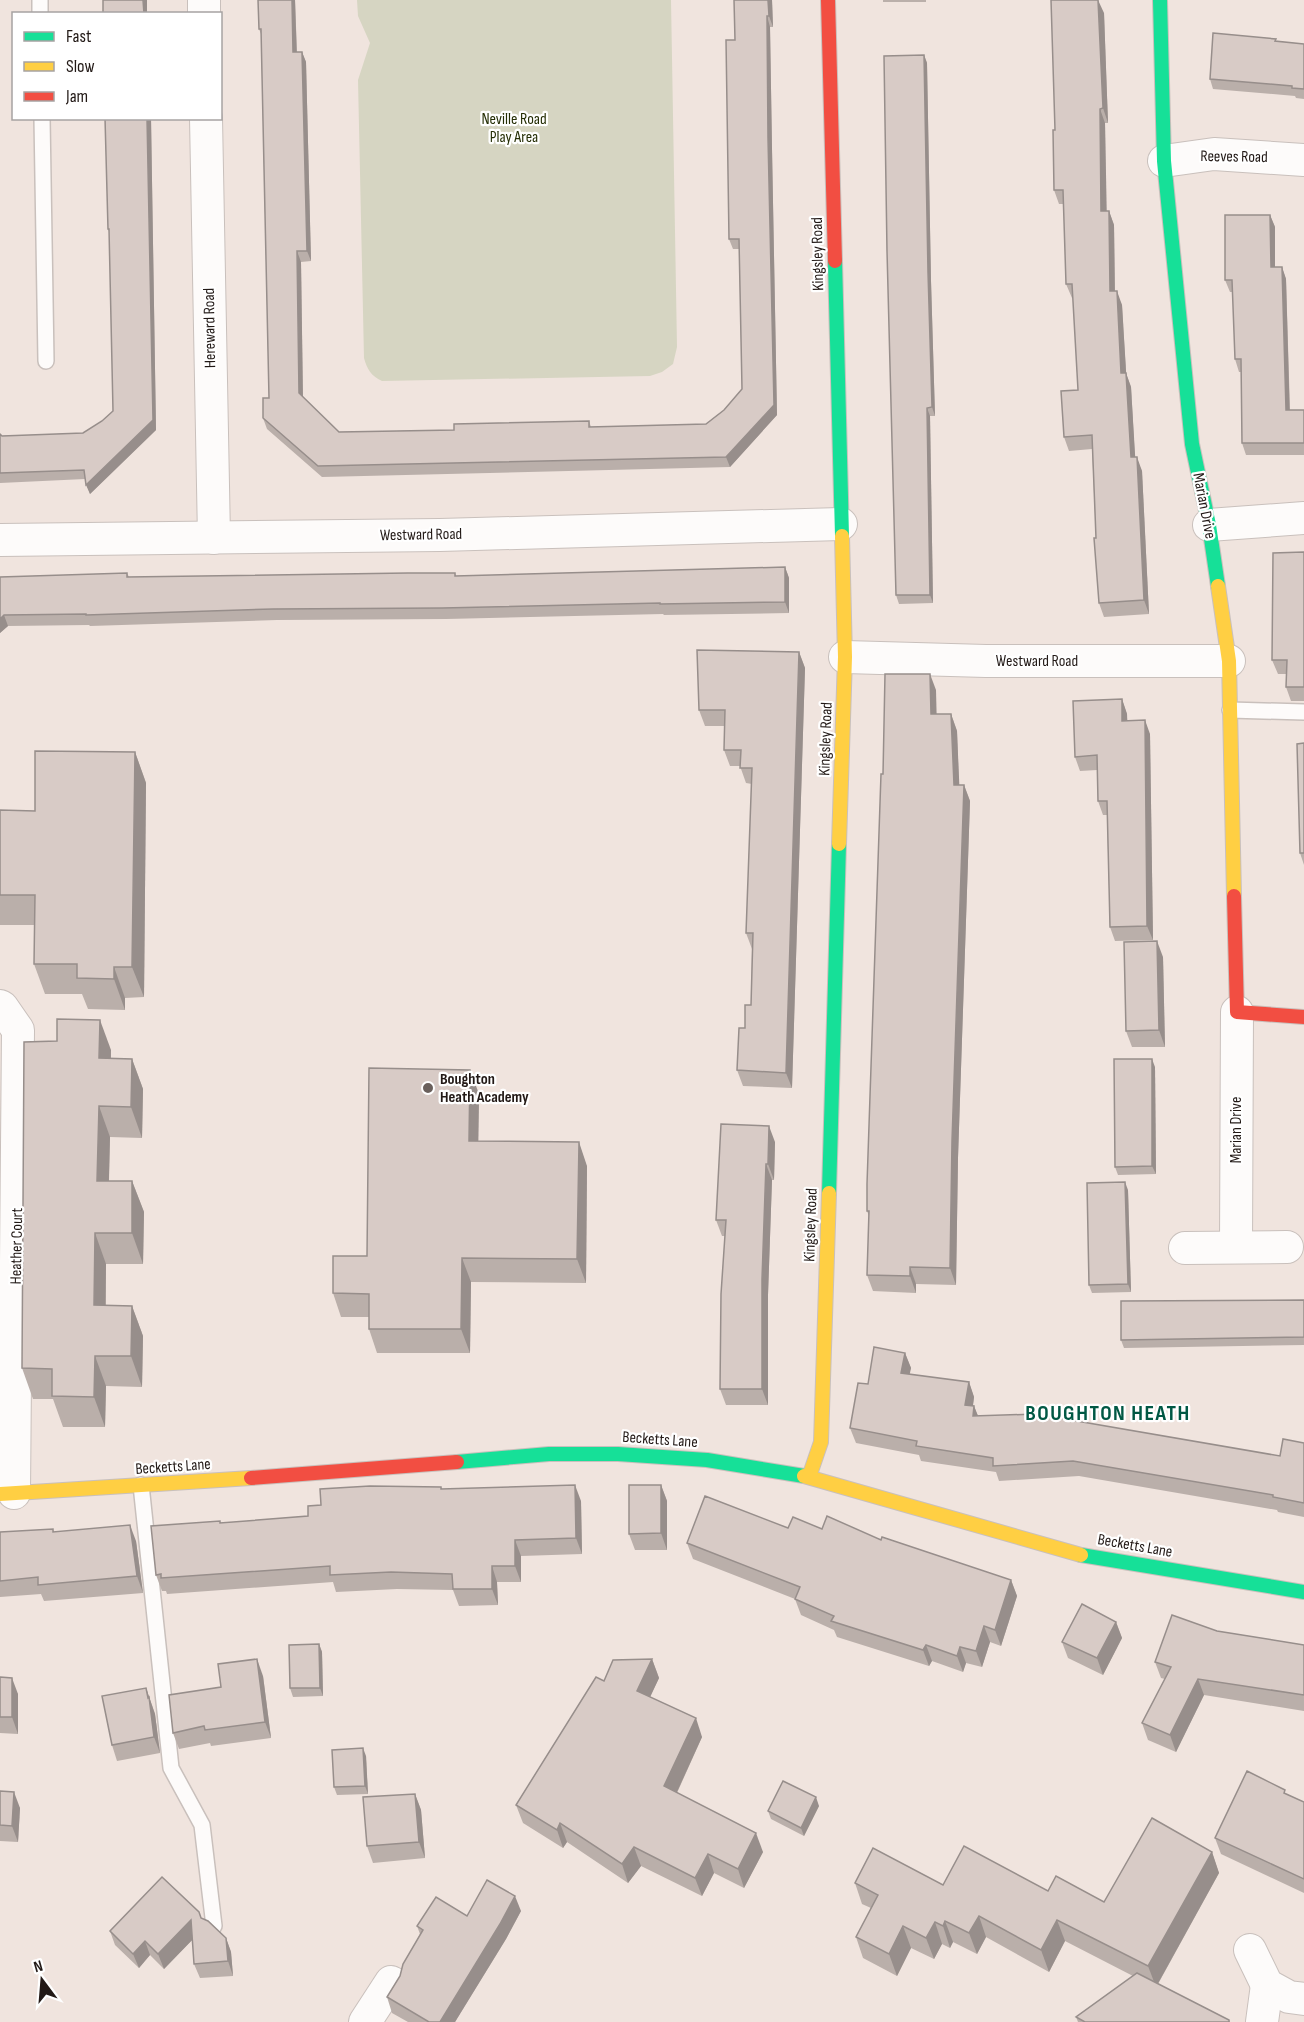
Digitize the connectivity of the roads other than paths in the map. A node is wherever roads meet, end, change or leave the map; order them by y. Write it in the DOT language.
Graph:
graph roads {
  1 [pos="828,0"];
  2 [pos="1160,0"];
  3 [pos="42,120"];
  4 [pos="206,120"];
  5 [pos="1164,160"];
  6 [pos="1304,160"];
  7 [pos="46,361"];
  8 [pos="1304,518"];
  9 [pos="842,524"];
  10 [pos="1209,525"];
  11 [pos="214,538"];
  12 [pos="0,540"];
  13 [pos="845,657"];
  14 [pos="1229,661"];
  15 [pos="1230,710"];
  16 [pos="1304,712"];
  17 [pos="0,1006"];
  18 [pos="1237,1012"];
  19 [pos="1304,1017"];
  20 [pos="1236,1247"];
  21 [pos="1287,1247"];
  22 [pos="1185,1248"];
  23 [pos="809,1477"];
  24 [pos="141,1485"];
  25 [pos="7,1494"];
  26 [pos="1304,1592"];
  27 [pos="214,1926"];
  28 [pos="1250,1950"];
  29 [pos="391,1982"];
  30 [pos="1267,1985"];
  31 [pos="1304,1999"];
  32 [pos="365,2022"];
  33 [pos="1262,2022"];
  1 -- 9 [label="street, Kingsley Road"];
  2 -- 5 [label="street, Marian Drive"];
  3 -- 7 [label="lane"];
  4 -- 11 [label="street, Hereward Road"];
  5 -- 6 [label="street, Reeves Road"];
  5 -- 10 [label="street, Marian Drive"];
  8 -- 10 [label="street"];
  9 -- 11 [label="street, Westward Road"];
  9 -- 13 [label="street, Kingsley Road"];
  10 -- 14 [label="street, Marian Drive"];
  11 -- 12 [label="street, Westward Road"];
  13 -- 14 [label="street, Westward Road"];
  13 -- 23 [label="street, Kingsley Road"];
  14 -- 15 [label="street, Marian Drive"];
  15 -- 16 [label="lane"];
  15 -- 18 [label="street, Marian Drive"];
  17 -- 25 [label="street, Heather Court"];
  18 -- 19 [label="street"];
  18 -- 20 [label="street, Marian Drive"];
  20 -- 21 [label="street"];
  20 -- 22 [label="street"];
  23 -- 24 [label="street, Becketts Lane"];
  23 -- 26 [label="street, Becketts Lane"];
  24 -- 25 [label="street, Becketts Lane"];
  24 -- 27 [label="lane"];
  28 -- 30 [label="street"];
  29 -- 32 [label="street"];
  30 -- 31 [label="street"];
  30 -- 33 [label="street"];
}
